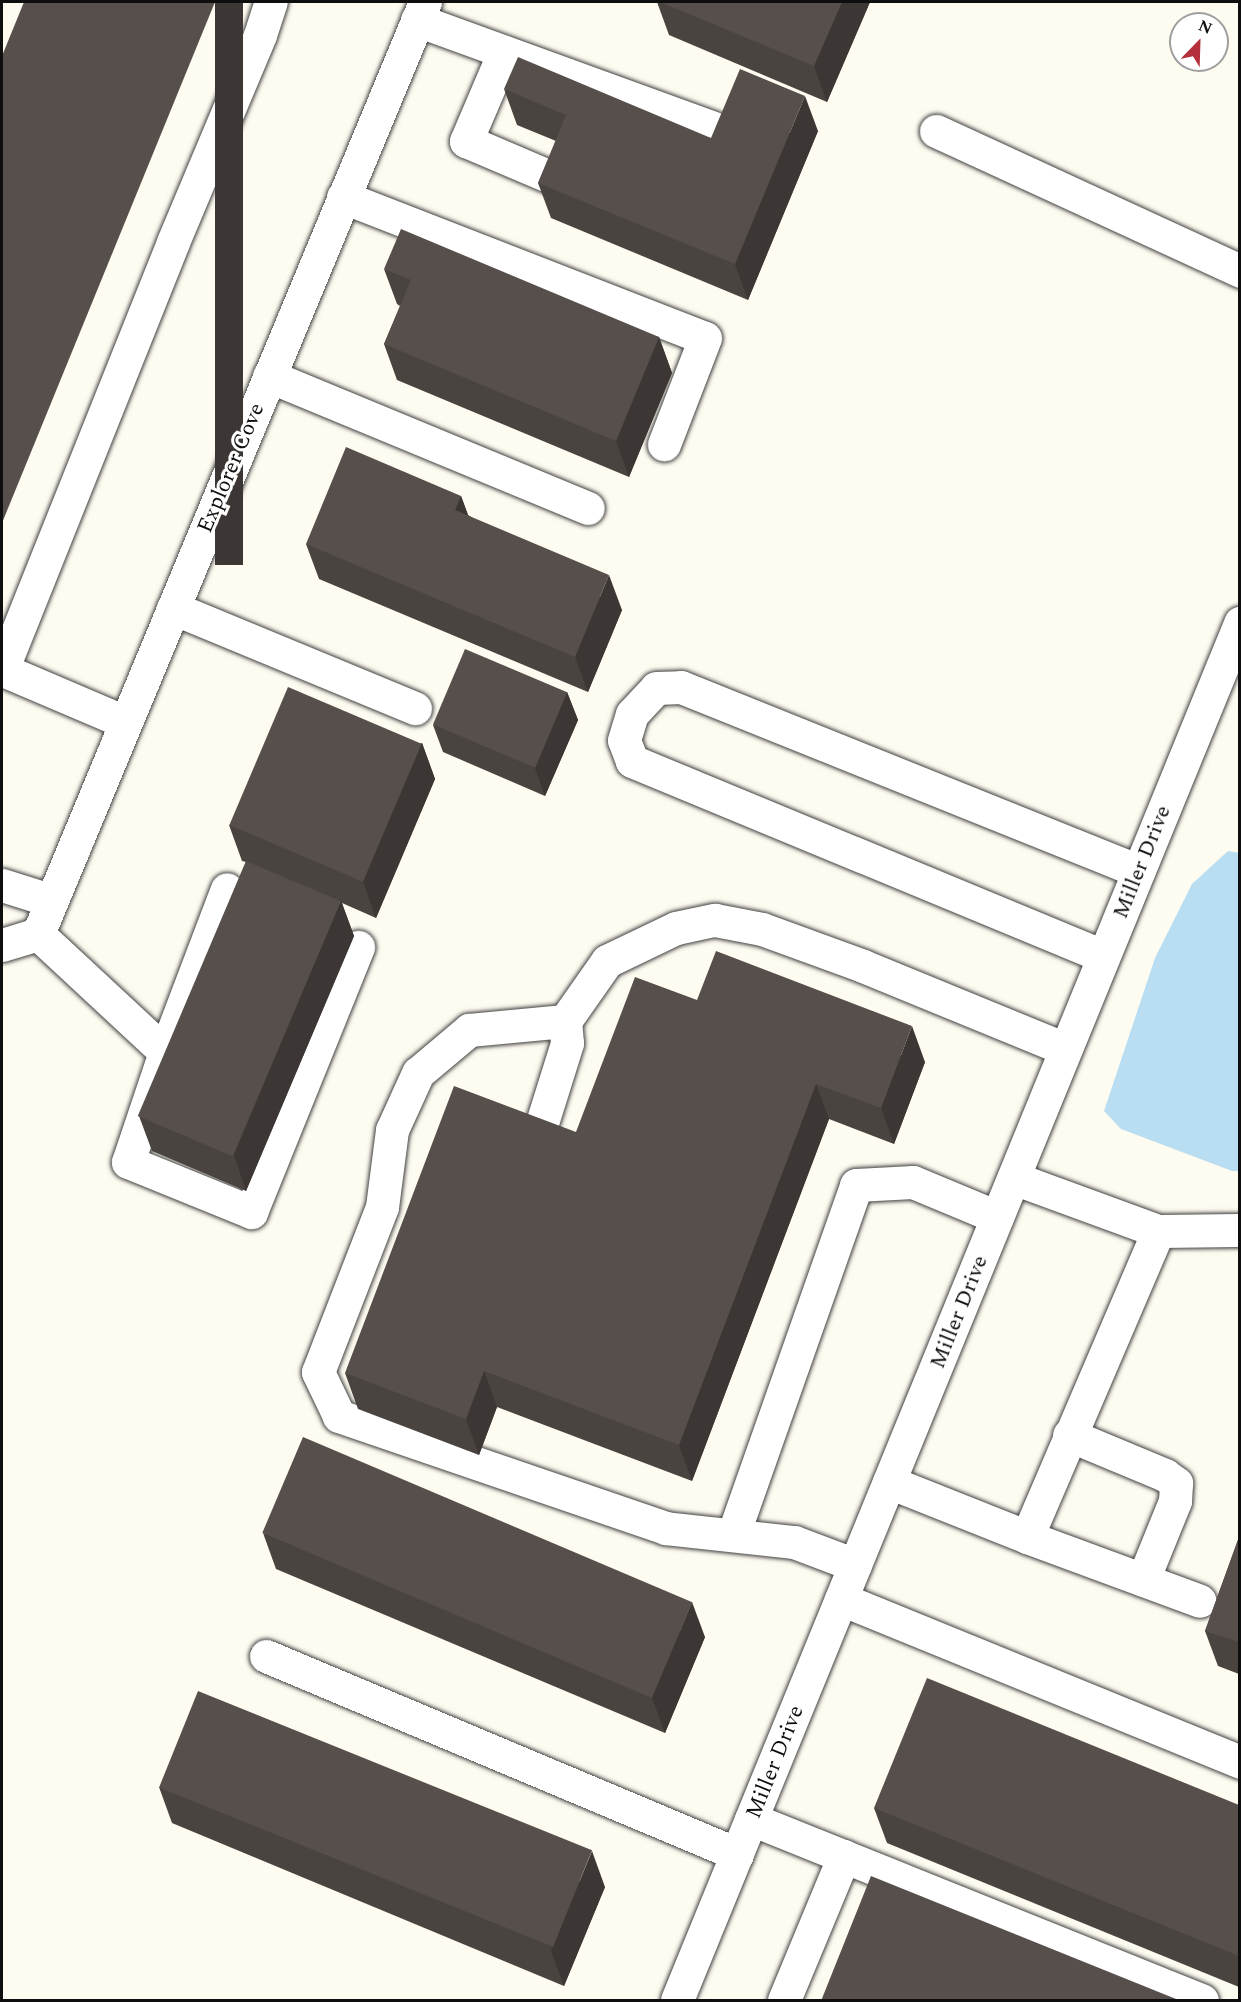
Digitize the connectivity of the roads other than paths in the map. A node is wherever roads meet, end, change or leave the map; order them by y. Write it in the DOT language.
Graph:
graph roads {
  1 [pos="271,2"];
  2 [pos="421,11"];
  3 [pos="504,52"];
  4 [pos="714,128"];
  5 [pos="936,131"];
  6 [pos="548,176"];
  7 [pos="343,197"];
  8 [pos="1239,271"];
  9 [pos="269,376"];
  10 [pos="664,444"];
  11 [pos="588,508"];
  12 [pos="173,608"];
  13 [pos="1239,623"];
  14 [pos="2,670"];
  15 [pos="415,708"];
  16 [pos="125,722"];
  17 [pos="1138,871"];
  18 [pos="2,885"];
  19 [pos="227,889"];
  20 [pos="50,900"];
  21 [pos="38,934"];
  22 [pos="2,945"];
  23 [pos="358,947"];
  24 [pos="1103,956"];
  25 [pos="565,1021"];
  26 [pos="1065,1049"];
  27 [pos="165,1052"];
  28 [pos="542,1123"];
  29 [pos="1013,1178"];
  30 [pos="997,1217"];
  31 [pos="1239,1230"];
  32 [pos="1158,1231"];
  33 [pos="1069,1435"];
  34 [pos="889,1482"];
  35 [pos="733,1535"];
  36 [pos="1027,1537"];
  37 [pos="855,1565"];
  38 [pos="1143,1580"];
  39 [pos="841,1599"];
  40 [pos="1200,1601"];
  41 [pos="266,1656"];
  42 [pos="1239,1762"];
  43 [pos="751,1819"];
  44 [pos="737,1854"];
  45 [pos="844,1856"];
  46 [pos="677,2001"];
  47 [pos="784,2001"];
  48 [pos="1202,2001"];
  1 -- 14 [label="street"];
  2 -- 3 [label="street"];
  2 -- 7 [label="street, Explorer Cove"];
  3 -- 4 [label="street"];
  3 -- 6 [label="street"];
  5 -- 8 [label="street"];
  7 -- 9 [label="street, Explorer Cove"];
  7 -- 10 [label="street"];
  9 -- 11 [label="street"];
  9 -- 12 [label="street, Explorer Cove"];
  12 -- 15 [label="street"];
  12 -- 16 [label="street, Explorer Cove"];
  13 -- 17 [label="street, Miller Drive"];
  14 -- 16 [label="street"];
  16 -- 20 [label="street, Explorer Cove"];
  17 -- 24 [label="street, Miller Drive"];
  17 -- 24 [label="street"];
  18 -- 20 [label="street"];
  19 -- 27 [label="street"];
  20 -- 21 [label="street, Explorer Cove"];
  21 -- 22 [label="street"];
  21 -- 27 [label="street"];
  23 -- 27 [label="street"];
  24 -- 26 [label="street, Miller Drive"];
  25 -- 26 [label="street"];
  25 -- 28 [label="street"];
  25 -- 35 [label="street"];
  26 -- 29 [label="street, Miller Drive"];
  29 -- 30 [label="street, Miller Drive"];
  29 -- 32 [label="street"];
  30 -- 34 [label="street, Miller Drive"];
  30 -- 35 [label="street"];
  31 -- 32 [label="street"];
  32 -- 33 [label="street"];
  33 -- 36 [label="street"];
  33 -- 38 [label="street"];
  34 -- 36 [label="street"];
  34 -- 37 [label="street, Miller Drive"];
  35 -- 37 [label="street"];
  36 -- 38 [label="street"];
  37 -- 39 [label="street, Miller Drive"];
  38 -- 40 [label="street"];
  39 -- 42 [label="street"];
  39 -- 43 [label="street, Miller Drive"];
  41 -- 44 [label="street"];
  43 -- 44 [label="street, Miller Drive"];
  43 -- 45 [label="street"];
  44 -- 46 [label="street, Miller Drive"];
  45 -- 47 [label="street"];
  45 -- 48 [label="street"];
}
